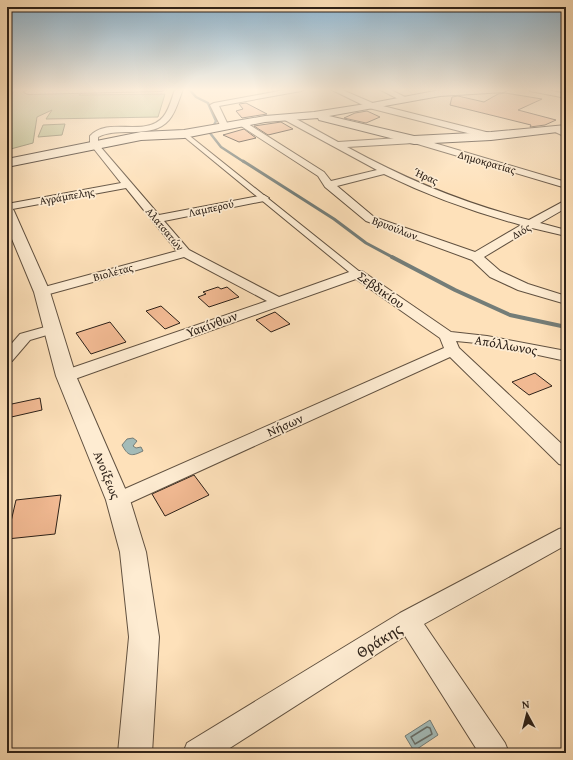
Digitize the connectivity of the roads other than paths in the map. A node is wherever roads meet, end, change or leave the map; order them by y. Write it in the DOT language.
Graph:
graph roads {
  1 [pos="157,124"];
  2 [pos="239,124"];
  3 [pos="242,124"];
  4 [pos="298,124"];
  5 [pos="352,124"];
  6 [pos="445,124"];
  7 [pos="225,127"];
  8 [pos="563,131"];
  9 [pos="141,132"];
  10 [pos="184,134"];
  11 [pos="491,136"];
  12 [pos="414,140"];
  13 [pos="94,144"];
  14 [pos="337,145"];
  15 [pos="7,163"];
  16 [pos="386,170"];
  17 [pos="127,185"];
  18 [pos="329,185"];
  19 [pos="566,185"];
  20 [pos="264,198"];
  21 [pos="566,203"];
  22 [pos="553,210"];
  23 [pos="7,211"];
  24 [pos="566,213"];
  25 [pos="158,219"];
  26 [pos="531,225"];
  27 [pos="566,233"];
  28 [pos="185,253"];
  29 [pos="476,258"];
  30 [pos="358,274"];
  31 [pos="42,292"];
  32 [pos="566,300"];
  33 [pos="277,301"];
  34 [pos="52,329"];
  35 [pos="449,343"];
  36 [pos="566,356"];
  37 [pos="7,358"];
  38 [pos="66,376"];
  39 [pos="566,459"];
  40 [pos="118,500"];
  41 [pos="566,535"];
  42 [pos="408,621"];
  43 [pos="135,753"];
  44 [pos="197,753"];
  45 [pos="495,753"];
  1 -- 9 [label="street"];
  2 -- 7 [label="main road"];
  3 -- 18 [label="street, Βρυούλων"];
  4 -- 14 [label="street, Ήρας"];
  5 -- 12 [label="main road, Δημοκρατίας"];
  6 -- 11 [label="street"];
  7 -- 10 [label="main road"];
  8 -- 11 [label="main road"];
  9 -- 10 [label="main road"];
  9 -- 13 [label="main road"];
  10 -- 20 [label="street, Σεβδικίου"];
  11 -- 12 [label="main road"];
  12 -- 14 [label="street"];
  12 -- 19 [label="street, Δημοκρατίας"];
  13 -- 15 [label="main road"];
  13 -- 17 [label="street, Αλατσατών"];
  14 -- 16 [label="street, Ήρας"];
  16 -- 18 [label="street"];
  16 -- 26 [label="street, Ήρας"];
  17 -- 23 [label="street, Αγράμπελης"];
  17 -- 25 [label="street, Αλατσατών"];
  18 -- 29 [label="street, Βρυούλων"];
  20 -- 25 [label="street, Λαμπερού"];
  20 -- 30 [label="street, Σεβδικίου"];
  21 -- 22 [label="street, Διός"];
  22 -- 24 [label="street"];
  22 -- 26 [label="street, Διός"];
  23 -- 31 [label="street, Ανοίξεως"];
  25 -- 28 [label="street, Αλατσατών"];
  26 -- 27 [label="street, Ήρας"];
  26 -- 29 [label="street, Διός"];
  28 -- 31 [label="street, Βιολέτας"];
  28 -- 33 [label="street, Αλατσατών"];
  29 -- 32 [label="street, Βρυούλων"];
  30 -- 33 [label="street, Υακίνθων"];
  30 -- 35 [label="street, Σεβδικίου"];
  31 -- 34 [label="street, Ανοίξεως"];
  33 -- 38 [label="street, Υακίνθων"];
  34 -- 37 [label="street"];
  34 -- 38 [label="street, Ανοίξεως"];
  35 -- 36 [label="street, Απόλλωνος"];
  35 -- 39 [label="street, Σεβδικίου"];
  35 -- 40 [label="street, Νήσων"];
  38 -- 40 [label="street, Ανοίξεως"];
  40 -- 43 [label="street, Ανοίξεως"];
  41 -- 42 [label="street, Θράκης"];
  42 -- 44 [label="street, Θράκης"];
  42 -- 45 [label="street"];
}
